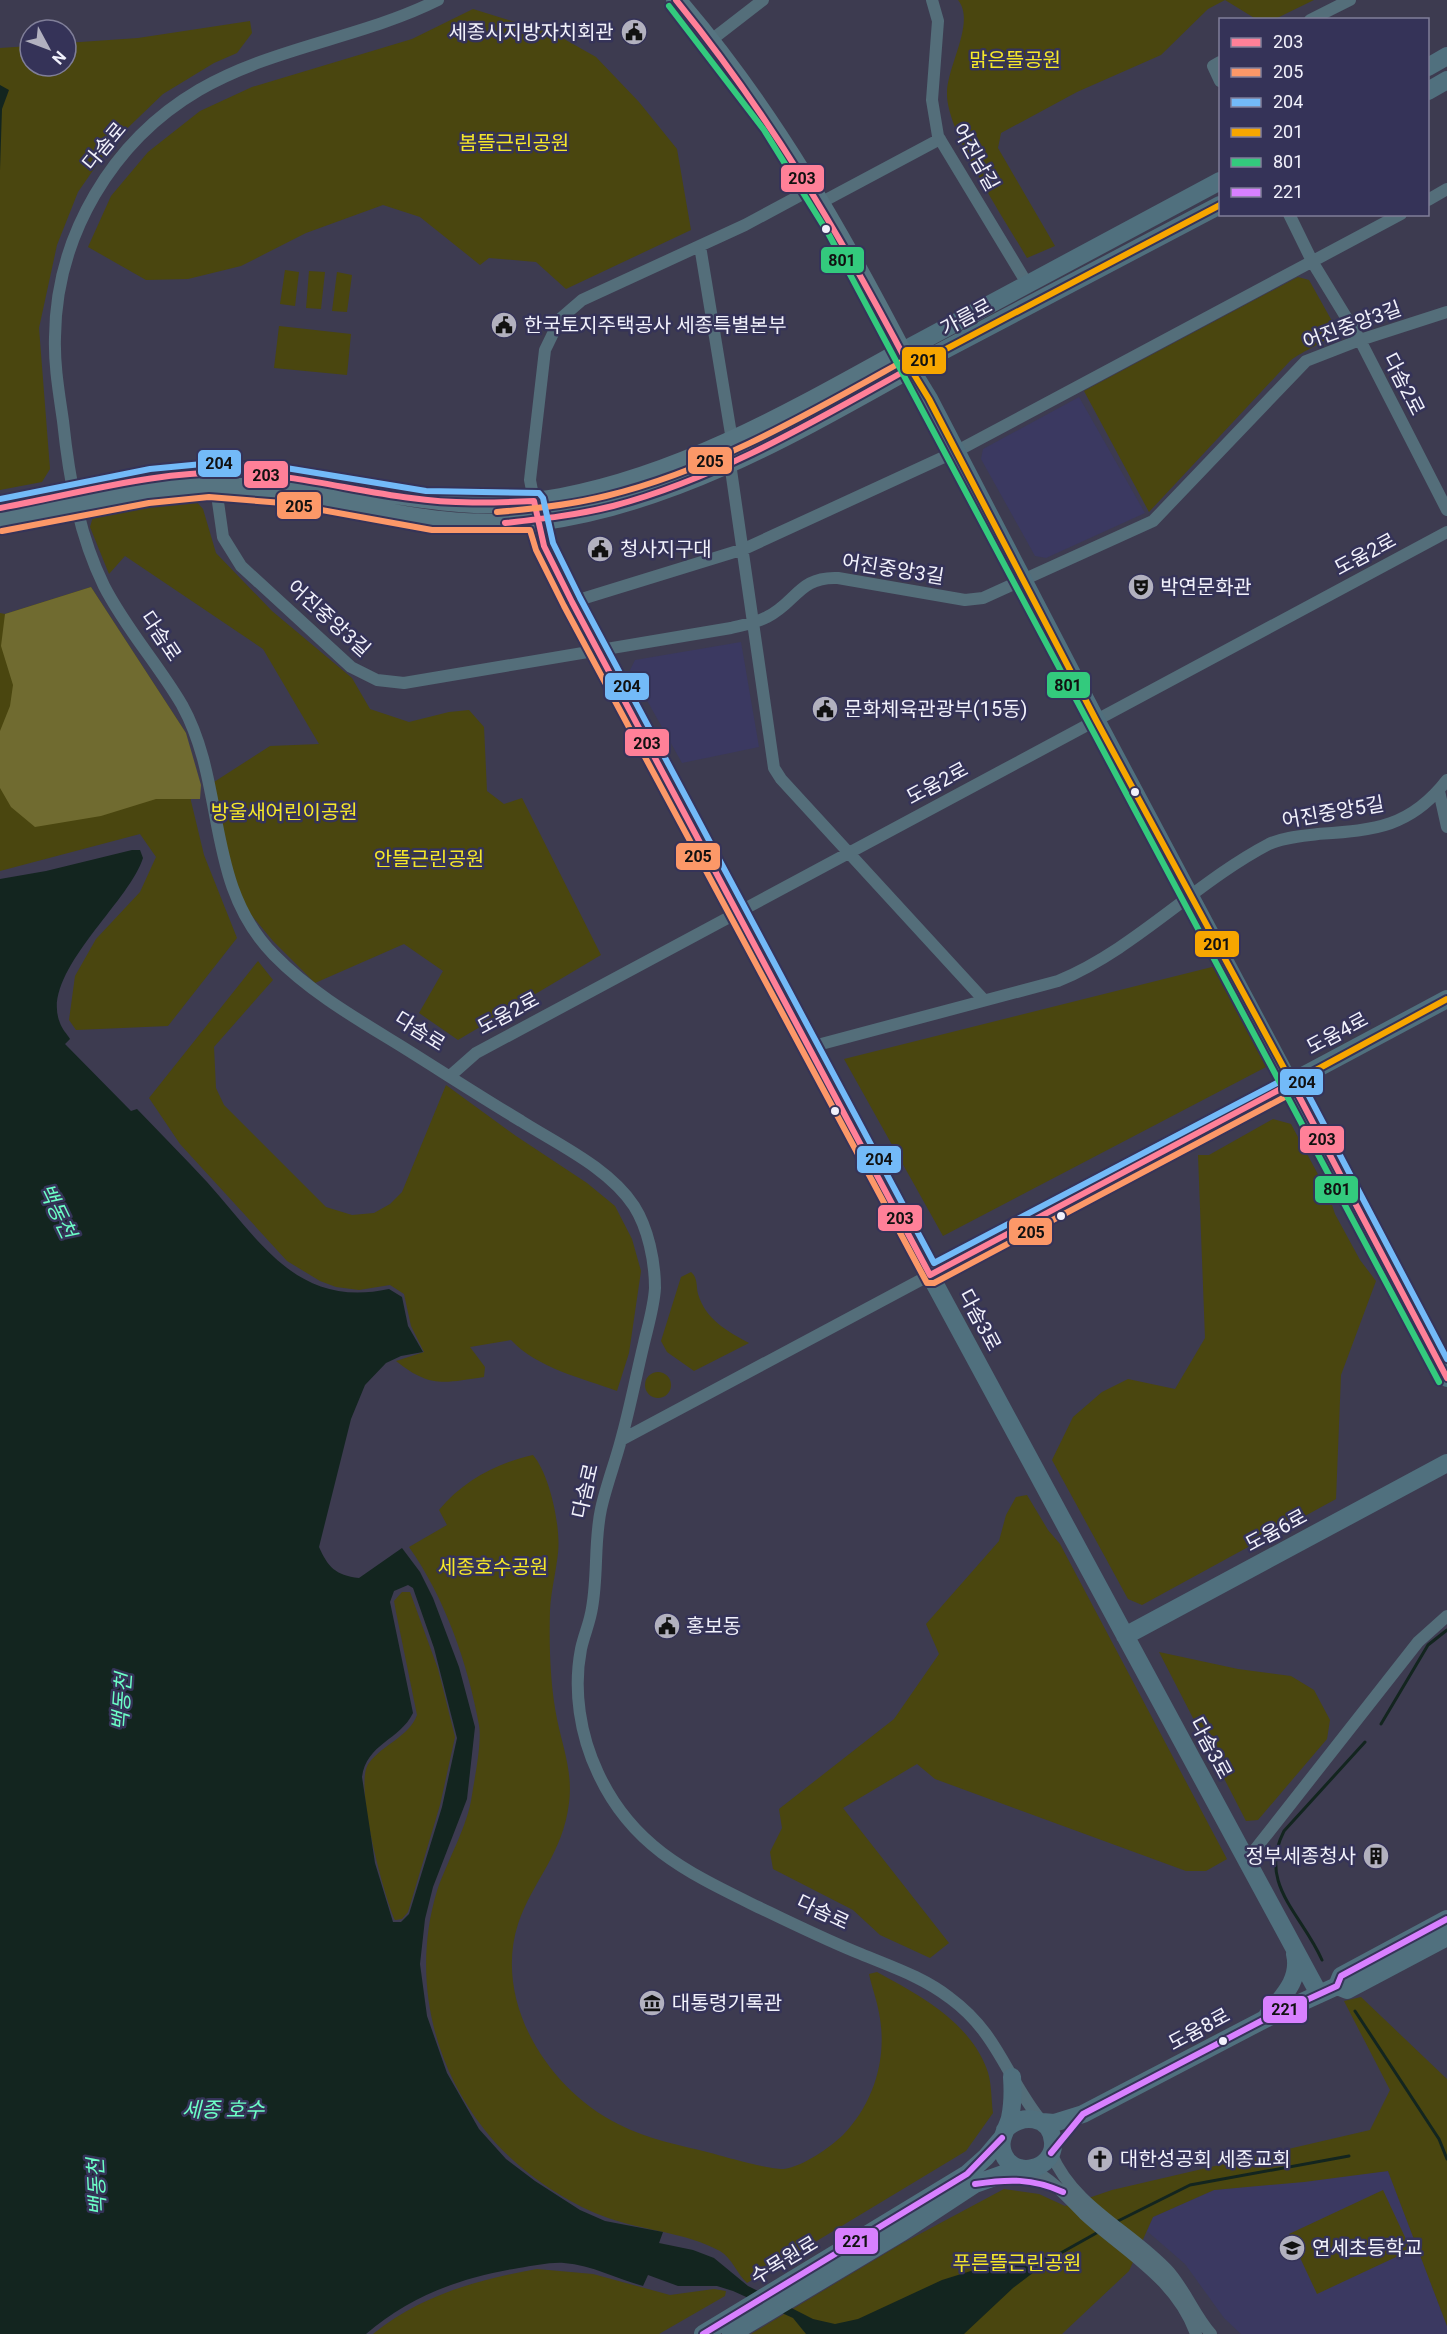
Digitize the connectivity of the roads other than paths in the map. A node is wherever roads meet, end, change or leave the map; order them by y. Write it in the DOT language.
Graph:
graph roads {
  1 [pos="438,0"];
  2 [pos="676,0"];
  3 [pos="763,0"];
  4 [pos="932,0"];
  5 [pos="1350,0"];
  6 [pos="1314,18"];
  7 [pos="710,41"];
  8 [pos="1447,56"];
  9 [pos="1219,63"];
  10 [pos="1429,66"];
  11 [pos="1219,77"];
  12 [pos="1447,80"];
  13 [pos="1429,90"];
  14 [pos="940,139"];
  15 [pos="1219,182"];
  16 [pos="1447,189"];
  17 [pos="817,196"];
  18 [pos="1429,199"];
  19 [pos="1219,206"];
  20 [pos="1290,216"];
  21 [pos="1397,216"];
  22 [pos="700,246"];
  23 [pos="1313,263"];
  24 [pos="1028,285"];
  25 [pos="1447,312"];
  26 [pos="1360,340"];
  27 [pos="906,360"];
  28 [pos="732,440"];
  29 [pos="957,452"];
  30 [pos="730,463"];
  31 [pos="216,488"];
  32 [pos="76,500"];
  33 [pos="534,501"];
  34 [pos="0,508"];
  35 [pos="1447,510"];
  36 [pos="537,521"];
  37 [pos="0,522"];
  38 [pos="1447,532"];
  39 [pos="744,549"];
  40 [pos="1022,580"];
  41 [pos="572,602"];
  42 [pos="754,622"];
  43 [pos="598,650"];
  44 [pos="1096,720"];
  45 [pos="1447,780"];
  46 [pos="1439,791"];
  47 [pos="1447,827"];
  48 [pos="850,852"];
  49 [pos="1189,896"];
  50 [pos="738,912"];
  51 [pos="983,999"];
  52 [pos="1447,999"];
  53 [pos="810,1047"];
  54 [pos="450,1076"];
  55 [pos="1292,1083"];
  56 [pos="930,1275"];
  57 [pos="1447,1378"];
  58 [pos="621,1440"];
  59 [pos="1447,1463"];
  60 [pos="1447,1616"];
  61 [pos="1125,1636"];
  62 [pos="1246,1861"];
  63 [pos="1447,1919"];
  64 [pos="1447,1936"];
  65 [pos="1294,1949"];
  66 [pos="1337,1986"];
  67 [pos="1319,1994"];
  68 [pos="1265,2019"];
  69 [pos="1012,2077"];
  70 [pos="1083,2114"];
  71 [pos="1042,2122"];
  72 [pos="1004,2134"];
  73 [pos="1051,2153"];
  74 [pos="1026,2169"];
  75 [pos="971,2179"];
  76 [pos="1063,2192"];
  77 [pos="1090,2213"];
  78 [pos="739,2324"];
  79 [pos="703,2334"];
  80 [pos="1196,2334"];
  81 [pos="1211,2334"];
  1 -- 32 [label="street, 다솜로"];
  2 -- 7 [label="main road"];
  3 -- 7 [label="street"];
  4 -- 14 [label="street, 어진남길"];
  5 -- 6 [label="street"];
  7 -- 17 [label="main road"];
  8 -- 10 [label="street"];
  9 -- 11 [label="street"];
  12 -- 13 [label="street"];
  14 -- 17 [label="street"];
  14 -- 24 [label="street, 어진남길"];
  15 -- 24 [label="street, 가름로"];
  16 -- 18 [label="street"];
  17 -- 22 [label="street"];
  17 -- 27 [label="main road"];
  19 -- 27 [label="street, 가름로"];
  20 -- 23 [label="street, 다솜2로"];
  21 -- 23 [label="street"];
  22 -- 28 [label="street"];
  22 -- 33 [label="street"];
  23 -- 26 [label="street, 다솜2로"];
  23 -- 29 [label="street"];
  24 -- 27 [label="street, 가름로"];
  25 -- 26 [label="street, 어진중앙3길"];
  26 -- 35 [label="street, 다솜2로"];
  26 -- 40 [label="street, 어진중앙3길"];
  27 -- 28 [label="main road, 가름로"];
  27 -- 29 [label="street"];
  27 -- 30 [label="main road, 가름로"];
  28 -- 33 [label="main road, 가름로"];
  29 -- 39 [label="street"];
  29 -- 40 [label="street"];
  30 -- 36 [label="main road, 가름로"];
  30 -- 39 [label="street"];
  31 -- 32 [label="main road, 가름로"];
  31 -- 36 [label="main road, 가름로"];
  31 -- 43 [label="street, 어진중앙3길"];
  32 -- 33 [label="main road, 가름로"];
  32 -- 34 [label="main road"];
  32 -- 37 [label="main road"];
  32 -- 54 [label="street, 다솜로"];
  33 -- 36 [label="street, 다솜3로"];
  36 -- 41 [label="street, 다솜3로"];
  38 -- 44 [label="street, 도움2로"];
  39 -- 41 [label="street"];
  39 -- 42 [label="street"];
  40 -- 42 [label="street, 어진중앙3길"];
  40 -- 44 [label="street"];
  41 -- 43 [label="street, 다솜3로"];
  42 -- 43 [label="street, 어진중앙3길"];
  42 -- 48 [label="street"];
  43 -- 50 [label="street, 다솜3로"];
  44 -- 48 [label="street, 도움2로"];
  44 -- 49 [label="street"];
  45 -- 46 [label="street, 어진중앙5길"];
  46 -- 47 [label="street"];
  46 -- 49 [label="street, 어진중앙5길"];
  48 -- 50 [label="street, 도움2로"];
  48 -- 51 [label="street"];
  49 -- 51 [label="street, 어진중앙5길"];
  49 -- 55 [label="street"];
  50 -- 53 [label="street, 다솜3로"];
  50 -- 54 [label="street, 도움2로"];
  51 -- 53 [label="street, 어진중앙5길"];
  52 -- 55 [label="street, 도움4로"];
  53 -- 56 [label="street, 다솜3로"];
  54 -- 58 [label="street, 다솜로"];
  55 -- 56 [label="street, 도움4로"];
  55 -- 57 [label="street"];
  56 -- 58 [label="street"];
  56 -- 61 [label="street, 다솜3로"];
  58 -- 69 [label="street, 다솜로"];
  59 -- 61 [label="street, 도움6로"];
  60 -- 62 [label="street"];
  61 -- 62 [label="street, 다솜3로"];
  62 -- 65 [label="street, 다솜3로"];
  63 -- 66 [label="street, 도움8로"];
  64 -- 66 [label="street, 도움8로"];
  65 -- 67 [label="street, 다솜3로"];
  65 -- 68 [label="street"];
  66 -- 67 [label="street, 도움8로"];
  67 -- 68 [label="street, 도움8로"];
  68 -- 70 [label="street, 도움8로"];
  69 -- 71 [label="street, 다솜로"];
  69 -- 72 [label="street, 다솜로"];
  69 -- 75 [label="street"];
  70 -- 71 [label="street, 도움8로"];
  70 -- 73 [label="street, 도움8로"];
  71 -- 72 [label="street"];
  71 -- 73 [label="street, 다솜로"];
  72 -- 74 [label="street"];
  72 -- 75 [label="street, 수목원로"];
  73 -- 74 [label="street"];
  73 -- 77 [label="street, 다솜로"];
  74 -- 75 [label="street, 수목원로"];
  74 -- 76 [label="street"];
  75 -- 76 [label="street, 수목원로"];
  75 -- 78 [label="street, 수목원로"];
  76 -- 77 [label="street"];
  77 -- 80 [label="street"];
  77 -- 81 [label="street"];
  78 -- 79 [label="street, 수목원로"];
}
